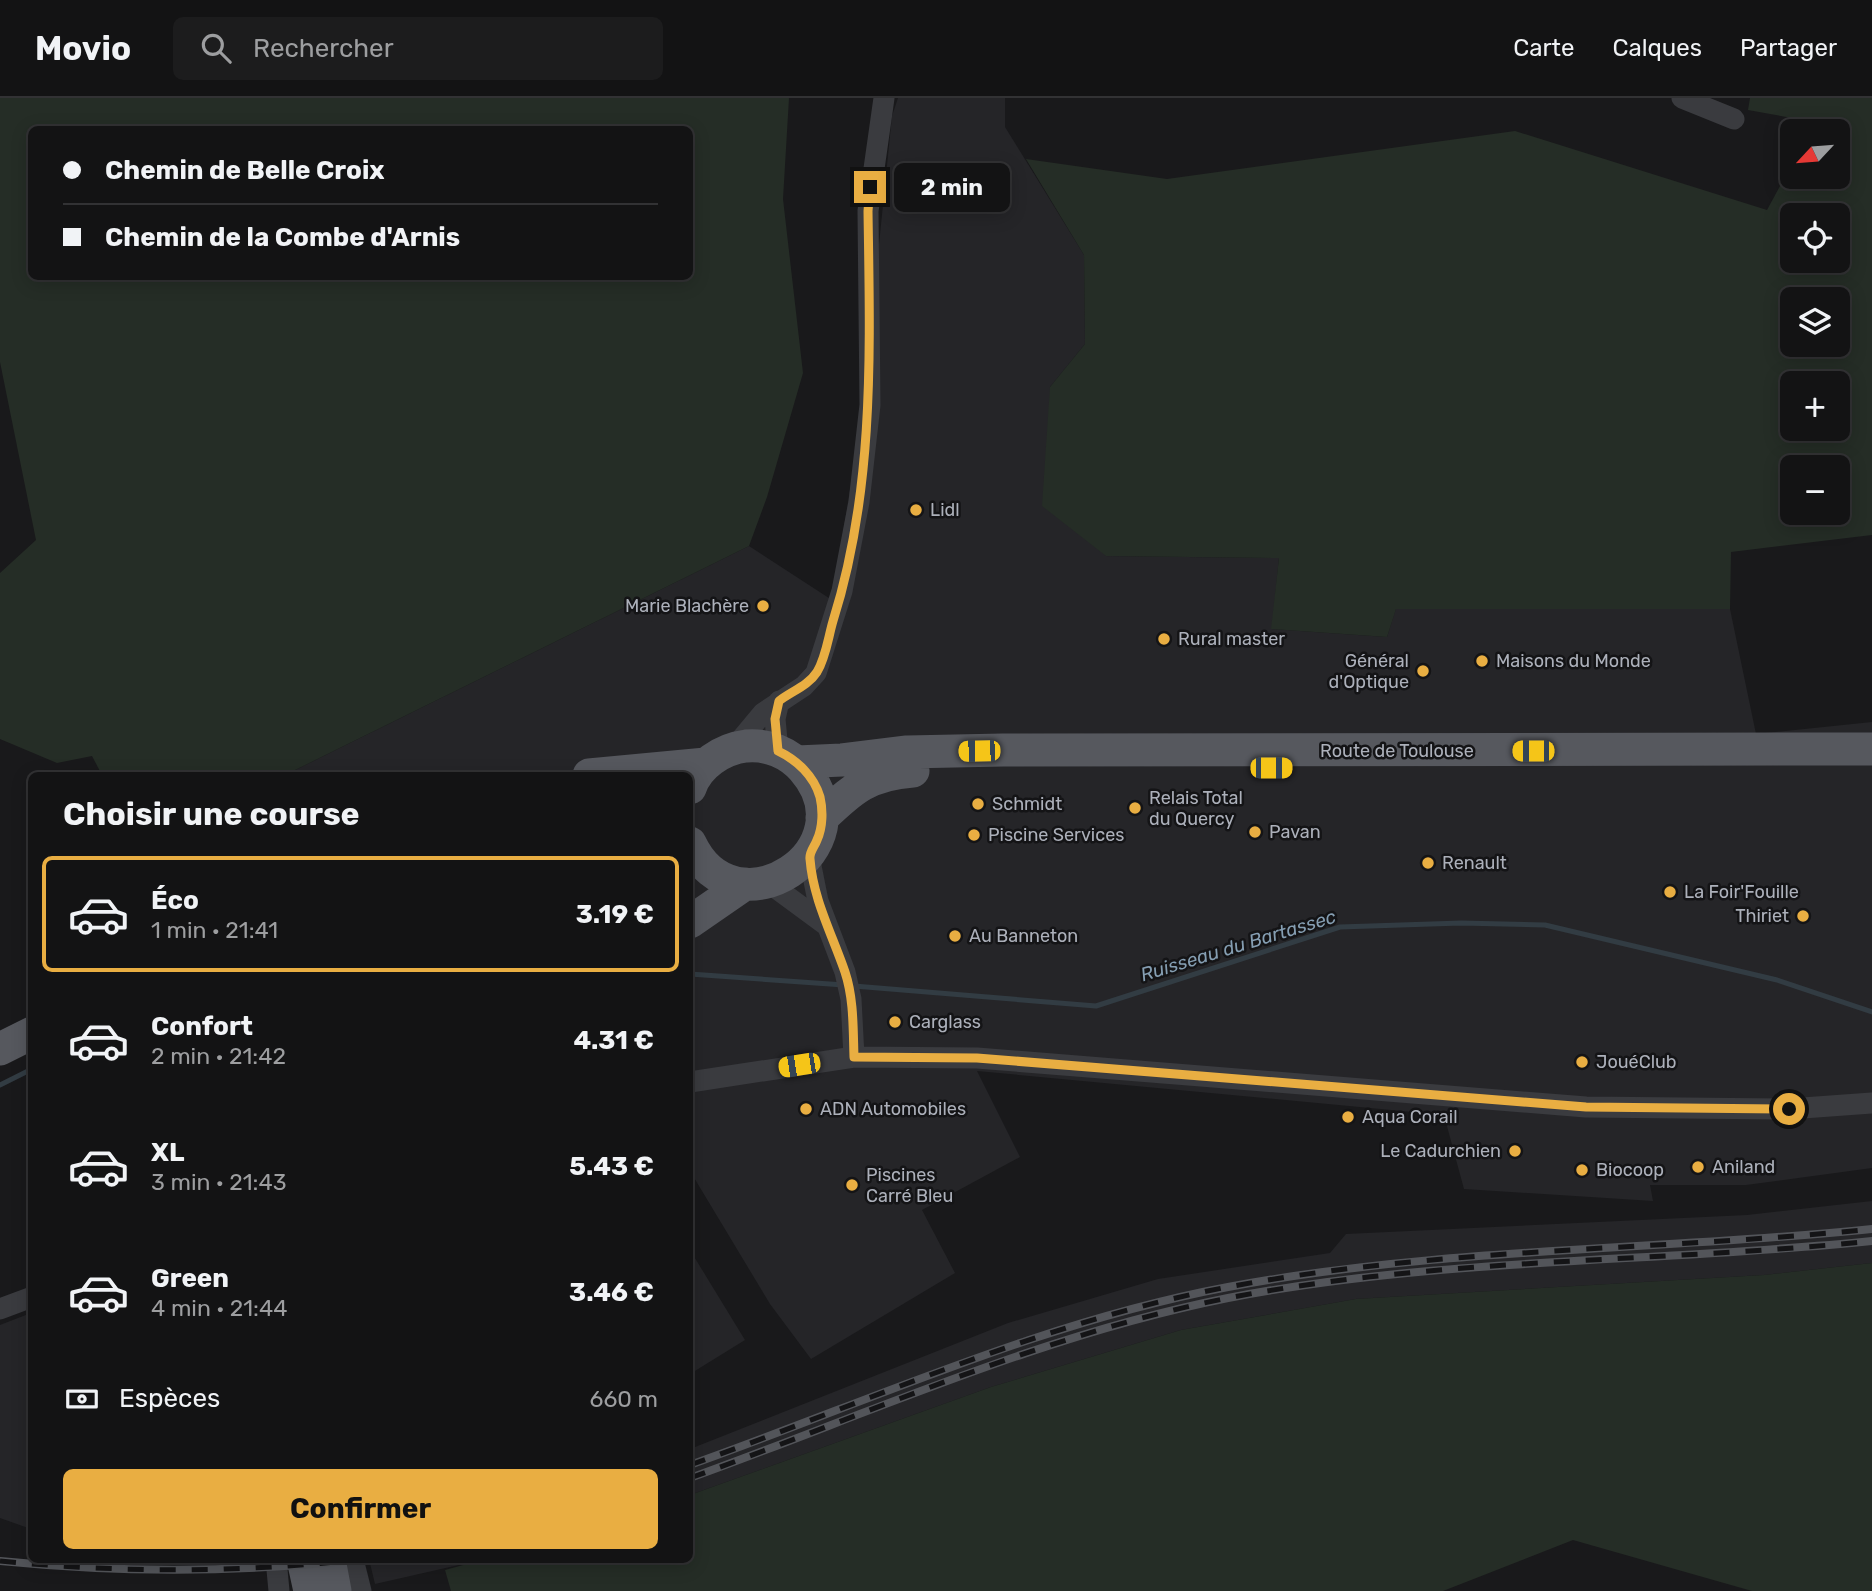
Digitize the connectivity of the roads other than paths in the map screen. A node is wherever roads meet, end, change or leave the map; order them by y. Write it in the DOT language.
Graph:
graph roads {
  1 [pos="884,98"];
  2 [pos="1682,98"];
  3 [pos="1734,118"];
  4 [pos="779,701"];
  5 [pos="1872,749"];
  6 [pos="787,756"];
  7 [pos="1872,765"];
  8 [pos="709,767"];
  9 [pos="634,772"];
  10 [pos="822,818"];
  11 [pos="693,852"];
  12 [pos="809,856"];
  13 [pos="757,883"];
  14 [pos="693,920"];
  15 [pos="826,925"];
  16 [pos="28,1035"];
  17 [pos="0,1049"];
  18 [pos="854,1057"];
  19 [pos="693,1082"];
  20 [pos="1872,1102"];
  21 [pos="28,1298"];
  22 [pos="0,1309"];
  23 [pos="276,1563"];
  24 [pos="304,1563"];
  25 [pos="330,1563"];
  26 [pos="354,1563"];
  27 [pos="279,1591"];
  28 [pos="310,1591"];
  29 [pos="335,1591"];
  30 [pos="360,1591"];
  1 -- 4 [label="street"];
  2 -- 3 [label="street"];
  4 -- 6 [label="street"];
  4 -- 8 [label="street"];
  5 -- 6 [label="main road, Route de Toulouse"];
  6 -- 8 [label="main road, Route de Toulouse"];
  6 -- 10 [label="main road"];
  7 -- 10 [label="main road, Route de Toulouse"];
  8 -- 9 [label="main road, Route de Toulouse"];
  10 -- 12 [label="main road"];
  11 -- 13 [label="main road"];
  12 -- 13 [label="main road"];
  12 -- 15 [label="street"];
  13 -- 14 [label="main road"];
  13 -- 15 [label="street"];
  15 -- 18 [label="street"];
  16 -- 17 [label="main road"];
  18 -- 19 [label="street"];
  18 -- 20 [label="street"];
  21 -- 22 [label="street"];
  23 -- 27 [label="street"];
  24 -- 28 [label="main road"];
  25 -- 29 [label="main road"];
  26 -- 30 [label="street"];
}
